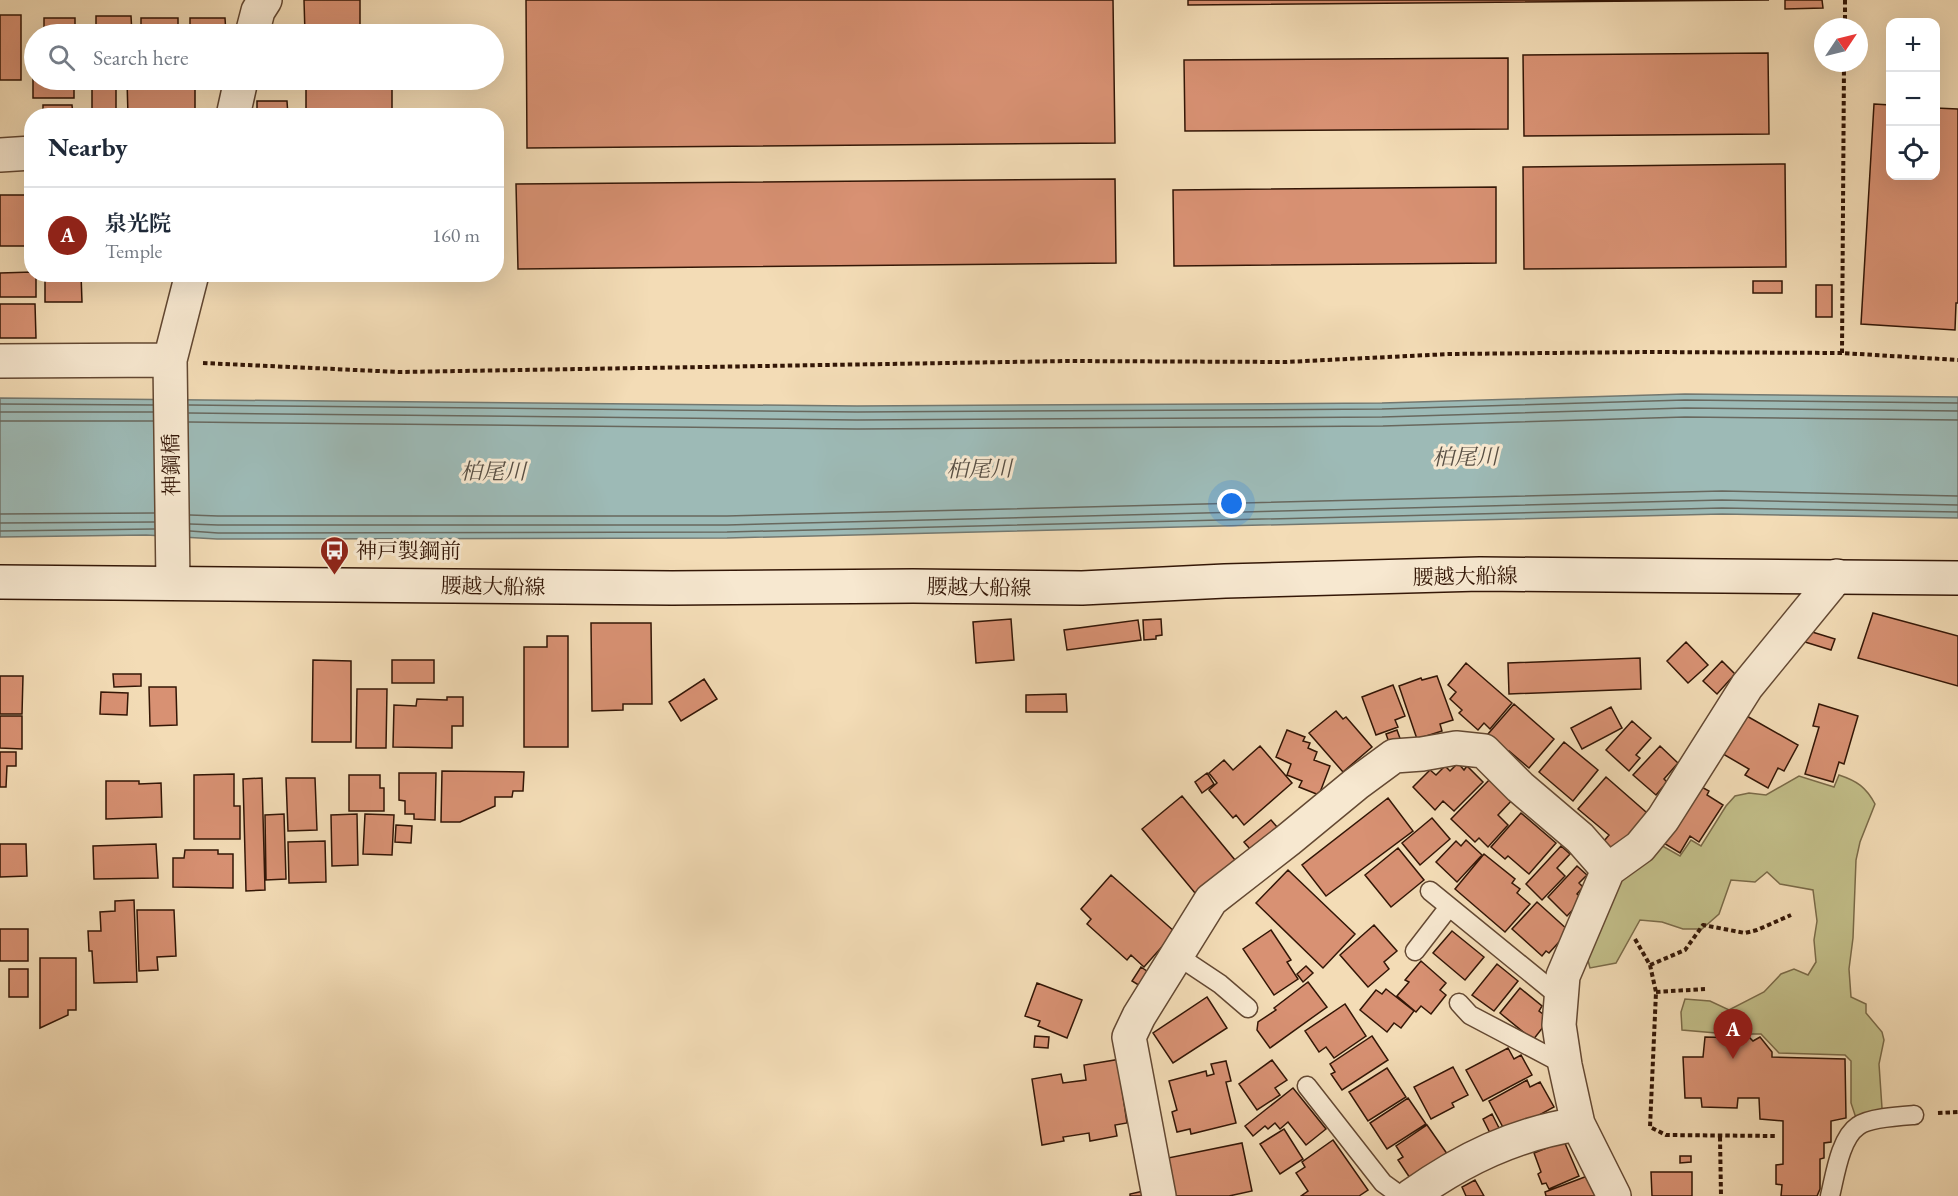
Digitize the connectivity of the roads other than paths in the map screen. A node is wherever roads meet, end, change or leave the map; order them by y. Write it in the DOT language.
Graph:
graph roads {
  1 [pos="265,0"];
  2 [pos="255,24"];
  3 [pos="240,90"];
  4 [pos="235,108"];
  5 [pos="24,154"];
  6 [pos="0,155"];
  7 [pos="190,282"];
  8 [pos="0,361"];
  9 [pos="170,370"];
  10 [pos="1837,576"];
  11 [pos="1958,578"];
  12 [pos="0,582"];
  13 [pos="173,582"];
  14 [pos="1608,870"];
  15 [pos="1430,891"];
  16 [pos="1449,907"];
  17 [pos="1415,951"];
  18 [pos="1178,956"];
  19 [pos="1560,997"];
  20 [pos="1459,1003"];
  21 [pos="1248,1008"];
  22 [pos="1565,1065"];
  23 [pos="1306,1086"];
  24 [pos="1914,1115"];
  25 [pos="1578,1124"];
  26 [pos="1159,1196"];
  27 [pos="1401,1196"];
  28 [pos="1410,1196"];
  29 [pos="1614,1196"];
  30 [pos="1830,1196"];
  1 -- 2 [label="street"];
  3 -- 4 [label="street"];
  5 -- 6 [label="street"];
  7 -- 9 [label="street, 神鋼橋"];
  8 -- 9 [label="street"];
  9 -- 13 [label="street, 神鋼橋"];
  10 -- 11 [label="street, 腰越大船線"];
  10 -- 13 [label="street, 腰越大船線"];
  10 -- 14 [label="street"];
  12 -- 13 [label="street, 腰越大船線"];
  14 -- 18 [label="street"];
  14 -- 19 [label="street"];
  15 -- 16 [label="lane"];
  16 -- 17 [label="lane"];
  16 -- 19 [label="lane"];
  18 -- 21 [label="lane"];
  18 -- 26 [label="street"];
  19 -- 22 [label="street"];
  20 -- 22 [label="lane"];
  22 -- 25 [label="street"];
  23 -- 27 [label="lane"];
  24 -- 30 [label="lane"];
  25 -- 28 [label="street"];
  25 -- 29 [label="street"];
}
